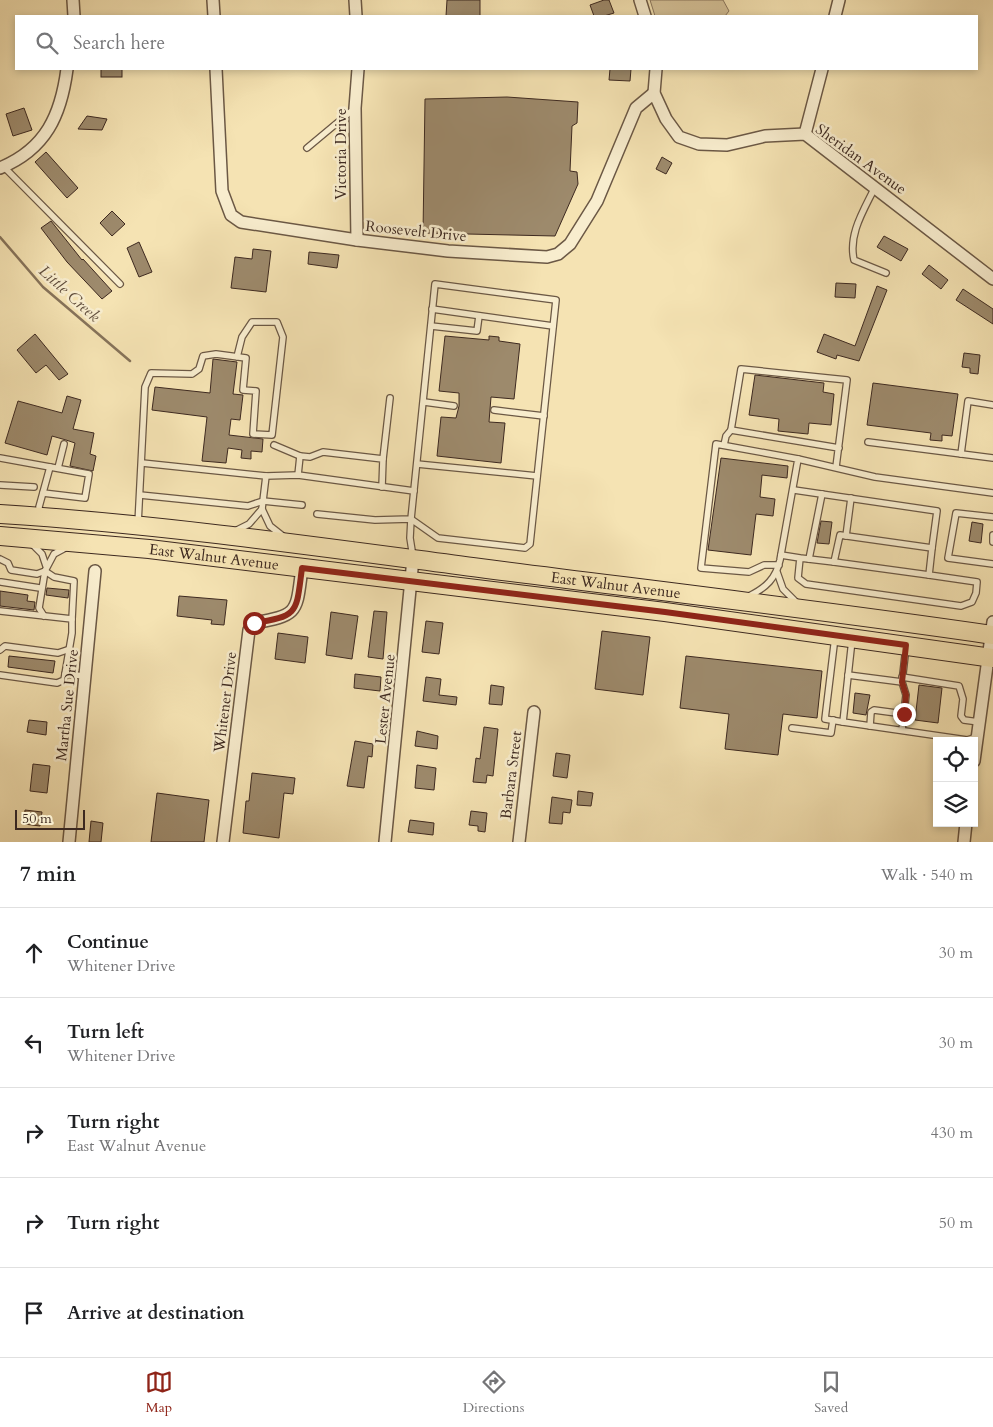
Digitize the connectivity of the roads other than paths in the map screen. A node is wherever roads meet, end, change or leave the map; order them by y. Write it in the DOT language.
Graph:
graph roads {
  1 [pos="72,0"];
  2 [pos="214,0"];
  3 [pos="355,0"];
  4 [pos="640,0"];
  5 [pos="833,0"];
  6 [pos="840,0"];
  7 [pos="74,15"];
  8 [pos="214,15"];
  9 [pos="356,15"];
  10 [pos="645,15"];
  11 [pos="830,15"];
  12 [pos="835,15"];
  13 [pos="67,70"];
  14 [pos="216,70"];
  15 [pos="358,70"];
  16 [pos="656,70"];
  17 [pos="821,70"];
  18 [pos="654,93"];
  19 [pos="355,108"];
  20 [pos="805,134"];
  21 [pos="307,148"];
  22 [pos="2,167"];
  23 [pos="875,187"];
  24 [pos="357,240"];
  25 [pos="886,273"];
  26 [pos="993,279"];
  27 [pos="120,284"];
  28 [pos="432,309"];
  29 [pos="479,316"];
  30 [pos="431,326"];
  31 [pos="553,326"];
  32 [pos="238,357"];
  33 [pos="390,398"];
  34 [pos="424,402"];
  35 [pos="993,405"];
  36 [pos="454,406"];
  37 [pos="494,410"];
  38 [pos="544,416"];
  39 [pos="731,430"];
  40 [pos="868,442"];
  41 [pos="64,444"];
  42 [pos="274,445"];
  43 [pos="724,445"];
  44 [pos="839,448"];
  45 [pos="961,454"];
  46 [pos="300,456"];
  47 [pos="0,458"];
  48 [pos="993,458"];
  49 [pos="383,459"];
  50 [pos="798,459"];
  51 [pos="142,463"];
  52 [pos="417,464"];
  53 [pos="50,467"];
  54 [pos="836,467"];
  55 [pos="58,468"];
  56 [pos="298,475"];
  57 [pos="266,476"];
  58 [pos="537,476"];
  59 [pos="0,485"];
  60 [pos="34,487"];
  61 [pos="382,488"];
  62 [pos="794,490"];
  63 [pos="414,491"];
  64 [pos="42,493"];
  65 [pos="993,493"];
  66 [pos="822,494"];
  67 [pos="140,495"];
  68 [pos="851,498"];
  69 [pos="263,501"];
  70 [pos="302,505"];
  71 [pos="262,510"];
  72 [pos="0,514"];
  73 [pos="317,514"];
  74 [pos="40,517"];
  75 [pos="993,517"];
  76 [pos="411,519"];
  77 [pos="138,526"];
  78 [pos="993,535"];
  79 [pos="0,536"];
  80 [pos="227,536"];
  81 [pos="846,536"];
  82 [pos="21,538"];
  83 [pos="85,542"];
  84 [pos="993,542"];
  85 [pos="291,545"];
  86 [pos="932,548"];
  87 [pos="781,555"];
  88 [pos="800,558"];
  89 [pos="0,559"];
  90 [pos="413,559"];
  91 [pos="809,559"];
  92 [pos="834,562"];
  93 [pos="993,564"];
  94 [pos="779,565"];
  95 [pos="45,568"];
  96 [pos="302,568"];
  97 [pos="95,571"];
  98 [pos="777,572"];
  99 [pos="929,575"];
  100 [pos="412,581"];
  101 [pos="2,582"];
  102 [pos="40,588"];
  103 [pos="740,600"];
  104 [pos="802,608"];
  105 [pos="0,611"];
  106 [pos="44,616"];
  107 [pos="72,619"];
  108 [pos="992,631"];
  109 [pos="844,636"];
  110 [pos="906,645"];
  111 [pos="70,649"];
  112 [pos="0,650"];
  113 [pos="990,657"];
  114 [pos="65,674"];
  115 [pos="0,675"];
  116 [pos="848,675"];
  117 [pos="85,676"];
  118 [pos="902,680"];
  119 [pos="534,712"];
  120 [pos="904,714"];
  121 [pos="833,720"];
  122 [pos="843,722"];
  123 [pos="979,722"];
  124 [pos="870,726"];
  125 [pos="792,728"];
  126 [pos="902,730"];
  127 [pos="948,737"];
  128 [pos="978,737"];
  129 [pos="966,827"];
  130 [pos="69,842"];
  131 [pos="223,842"];
  132 [pos="385,842"];
  133 [pos="519,842"];
  134 [pos="964,842"];
  1 -- 7 [label="street"];
  2 -- 8 [label="street"];
  3 -- 9 [label="street"];
  4 -- 10 [label="street"];
  5 -- 11 [label="street"];
  6 -- 12 [label="street"];
  13 -- 22 [label="street"];
  14 -- 24 [label="street, Roosevelt Drive"];
  15 -- 19 [label="street, Victoria Drive"];
  16 -- 18 [label="street"];
  17 -- 20 [label="street"];
  18 -- 20 [label="street, Sheridan Avenue"];
  18 -- 24 [label="street, Roosevelt Drive"];
  19 -- 21 [label="lane"];
  19 -- 24 [label="street, Victoria Drive"];
  20 -- 23 [label="street, Sheridan Avenue"];
  22 -- 27 [label="lane"];
  23 -- 25 [label="lane"];
  23 -- 26 [label="street, Sheridan Avenue"];
  28 -- 29 [label="lane"];
  28 -- 30 [label="lane"];
  28 -- 31 [label="lane"];
  29 -- 30 [label="lane"];
  29 -- 31 [label="lane"];
  30 -- 34 [label="lane"];
  31 -- 38 [label="lane"];
  32 -- 32 [label="lane"];
  32 -- 51 [label="lane"];
  33 -- 49 [label="lane"];
  34 -- 36 [label="lane"];
  34 -- 52 [label="lane"];
  35 -- 45 [label="lane"];
  37 -- 38 [label="lane"];
  38 -- 58 [label="lane"];
  39 -- 43 [label="lane"];
  39 -- 44 [label="lane"];
  39 -- 44 [label="lane"];
  40 -- 45 [label="lane"];
  41 -- 55 [label="lane"];
  42 -- 46 [label="lane"];
  43 -- 50 [label="lane"];
  43 -- 94 [label="lane"];
  44 -- 54 [label="lane"];
  45 -- 48 [label="lane"];
  46 -- 49 [label="lane"];
  46 -- 56 [label="lane"];
  47 -- 53 [label="lane"];
  49 -- 61 [label="lane"];
  50 -- 54 [label="lane"];
  50 -- 62 [label="lane"];
  51 -- 57 [label="lane"];
  51 -- 67 [label="lane"];
  52 -- 58 [label="lane"];
  52 -- 63 [label="lane"];
  53 -- 55 [label="lane"];
  53 -- 64 [label="lane"];
  54 -- 65 [label="lane"];
  55 -- 64 [label="lane"];
  56 -- 57 [label="lane"];
  56 -- 61 [label="lane"];
  57 -- 69 [label="lane"];
  58 -- 76 [label="lane"];
  59 -- 60 [label="lane"];
  61 -- 63 [label="lane"];
  62 -- 66 [label="lane"];
  62 -- 87 [label="lane"];
  63 -- 76 [label="lane"];
  64 -- 74 [label="lane"];
  66 -- 68 [label="lane"];
  66 -- 91 [label="lane"];
  67 -- 69 [label="lane"];
  67 -- 77 [label="lane"];
  68 -- 81 [label="lane"];
  68 -- 86 [label="lane"];
  69 -- 70 [label="lane"];
  69 -- 71 [label="lane"];
  71 -- 80 [label="lane"];
  71 -- 85 [label="lane"];
  72 -- 74 [label="main road, East Walnut Avenue"];
  73 -- 76 [label="lane"];
  74 -- 77 [label="main road, East Walnut Avenue"];
  75 -- 93 [label="lane"];
  76 -- 90 [label="lane"];
  77 -- 80 [label="main road, East Walnut Avenue"];
  78 -- 84 [label="lane"];
  79 -- 82 [label="main road, East Walnut Avenue"];
  80 -- 85 [label="main road, East Walnut Avenue"];
  81 -- 86 [label="lane"];
  81 -- 92 [label="lane"];
  82 -- 83 [label="main road, East Walnut Avenue"];
  82 -- 95 [label="lane"];
  83 -- 95 [label="lane"];
  83 -- 96 [label="main road, East Walnut Avenue"];
  85 -- 90 [label="main road, East Walnut Avenue"];
  86 -- 99 [label="lane"];
  87 -- 88 [label="lane"];
  87 -- 94 [label="lane"];
  88 -- 91 [label="lane"];
  88 -- 99 [label="lane"];
  89 -- 95 [label="lane"];
  90 -- 100 [label="street, Lester Avenue"];
  90 -- 103 [label="main road, East Walnut Avenue"];
  91 -- 92 [label="lane"];
  92 -- 99 [label="lane"];
  94 -- 98 [label="lane"];
  95 -- 102 [label="lane"];
  95 -- 107 [label="lane"];
  96 -- 100 [label="main road, East Walnut Avenue"];
  96 -- 131 [label="street, Whitener Drive"];
  97 -- 117 [label="street, Martha Sue Drive"];
  98 -- 103 [label="lane"];
  98 -- 104 [label="lane"];
  100 -- 109 [label="main road, East Walnut Avenue"];
  100 -- 132 [label="street, Lester Avenue"];
  101 -- 102 [label="lane"];
  102 -- 106 [label="lane"];
  103 -- 104 [label="main road, East Walnut Avenue"];
  104 -- 108 [label="main road, East Walnut Avenue"];
  105 -- 106 [label="lane"];
  106 -- 107 [label="lane"];
  107 -- 111 [label="lane"];
  108 -- 113 [label="street"];
  109 -- 110 [label="main road, East Walnut Avenue"];
  109 -- 116 [label="lane"];
  109 -- 121 [label="lane"];
  110 -- 113 [label="main road, East Walnut Avenue"];
  110 -- 118 [label="lane"];
  111 -- 112 [label="lane"];
  111 -- 114 [label="lane"];
  113 -- 123 [label="street"];
  114 -- 115 [label="lane"];
  114 -- 117 [label="lane"];
  116 -- 118 [label="lane"];
  116 -- 122 [label="lane"];
  117 -- 130 [label="street, Martha Sue Drive"];
  118 -- 120 [label="lane"];
  118 -- 123 [label="lane"];
  119 -- 133 [label="street, Barbara Street"];
  120 -- 124 [label="lane"];
  120 -- 126 [label="lane"];
  121 -- 122 [label="lane"];
  121 -- 125 [label="lane"];
  122 -- 124 [label="lane"];
  123 -- 128 [label="street"];
  124 -- 126 [label="lane"];
  126 -- 127 [label="lane"];
  129 -- 134 [label="street"];
}
